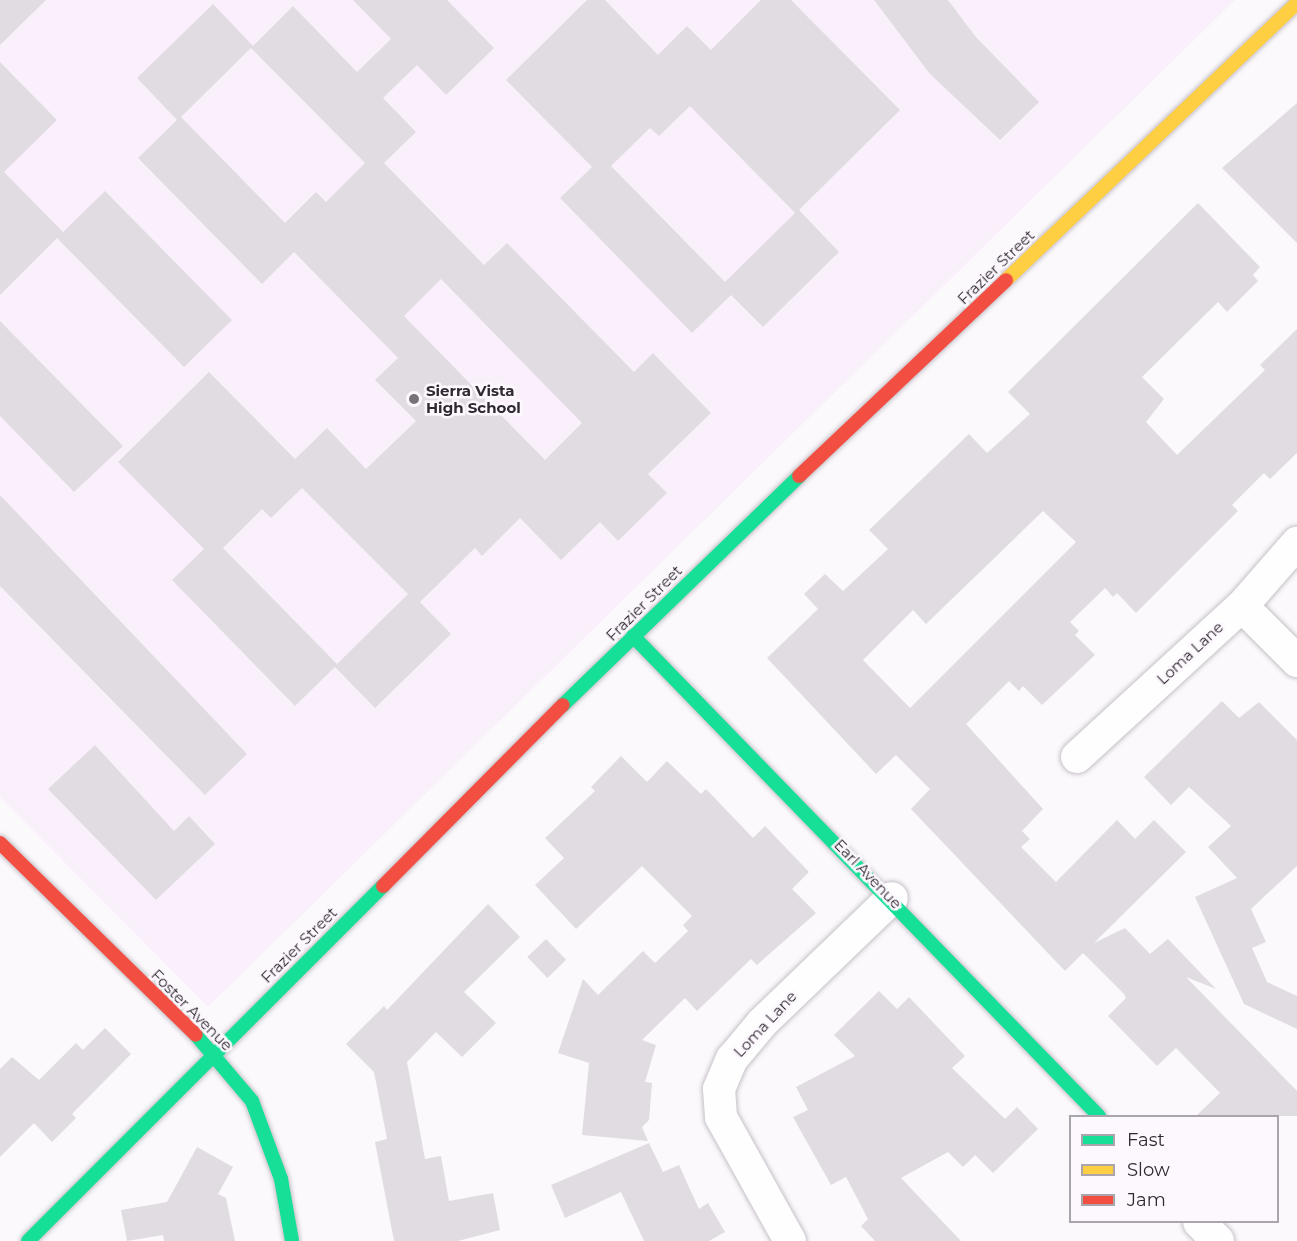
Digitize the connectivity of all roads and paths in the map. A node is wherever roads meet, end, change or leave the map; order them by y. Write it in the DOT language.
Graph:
graph roads {
  1 [pos="1297,3"];
  2 [pos="1297,543"];
  3 [pos="1242,606"];
  4 [pos="633,636"];
  5 [pos="1297,661"];
  6 [pos="1077,757"];
  7 [pos="0,843"];
  8 [pos="892,898"];
  9 [pos="214,1053"];
  10 [pos="1099,1115"];
  11 [pos="1201,1223"];
  12 [pos="28,1241"];
  13 [pos="292,1241"];
  14 [pos="790,1241"];
  15 [pos="1218,1241"];
  1 -- 4 [label="street, Frazier Street"];
  2 -- 3 [label="street, Loma Lane"];
  3 -- 5 [label="street"];
  3 -- 6 [label="street, Loma Lane"];
  4 -- 8 [label="street, Earl Avenue"];
  4 -- 9 [label="street, Frazier Street"];
  7 -- 9 [label="street, Foster Avenue"];
  8 -- 10 [label="street, Earl Avenue"];
  8 -- 14 [label="street, Loma Lane"];
  9 -- 12 [label="street, Frazier Street"];
  9 -- 13 [label="street, Foster Avenue"];
  11 -- 15 [label="street"];
}
